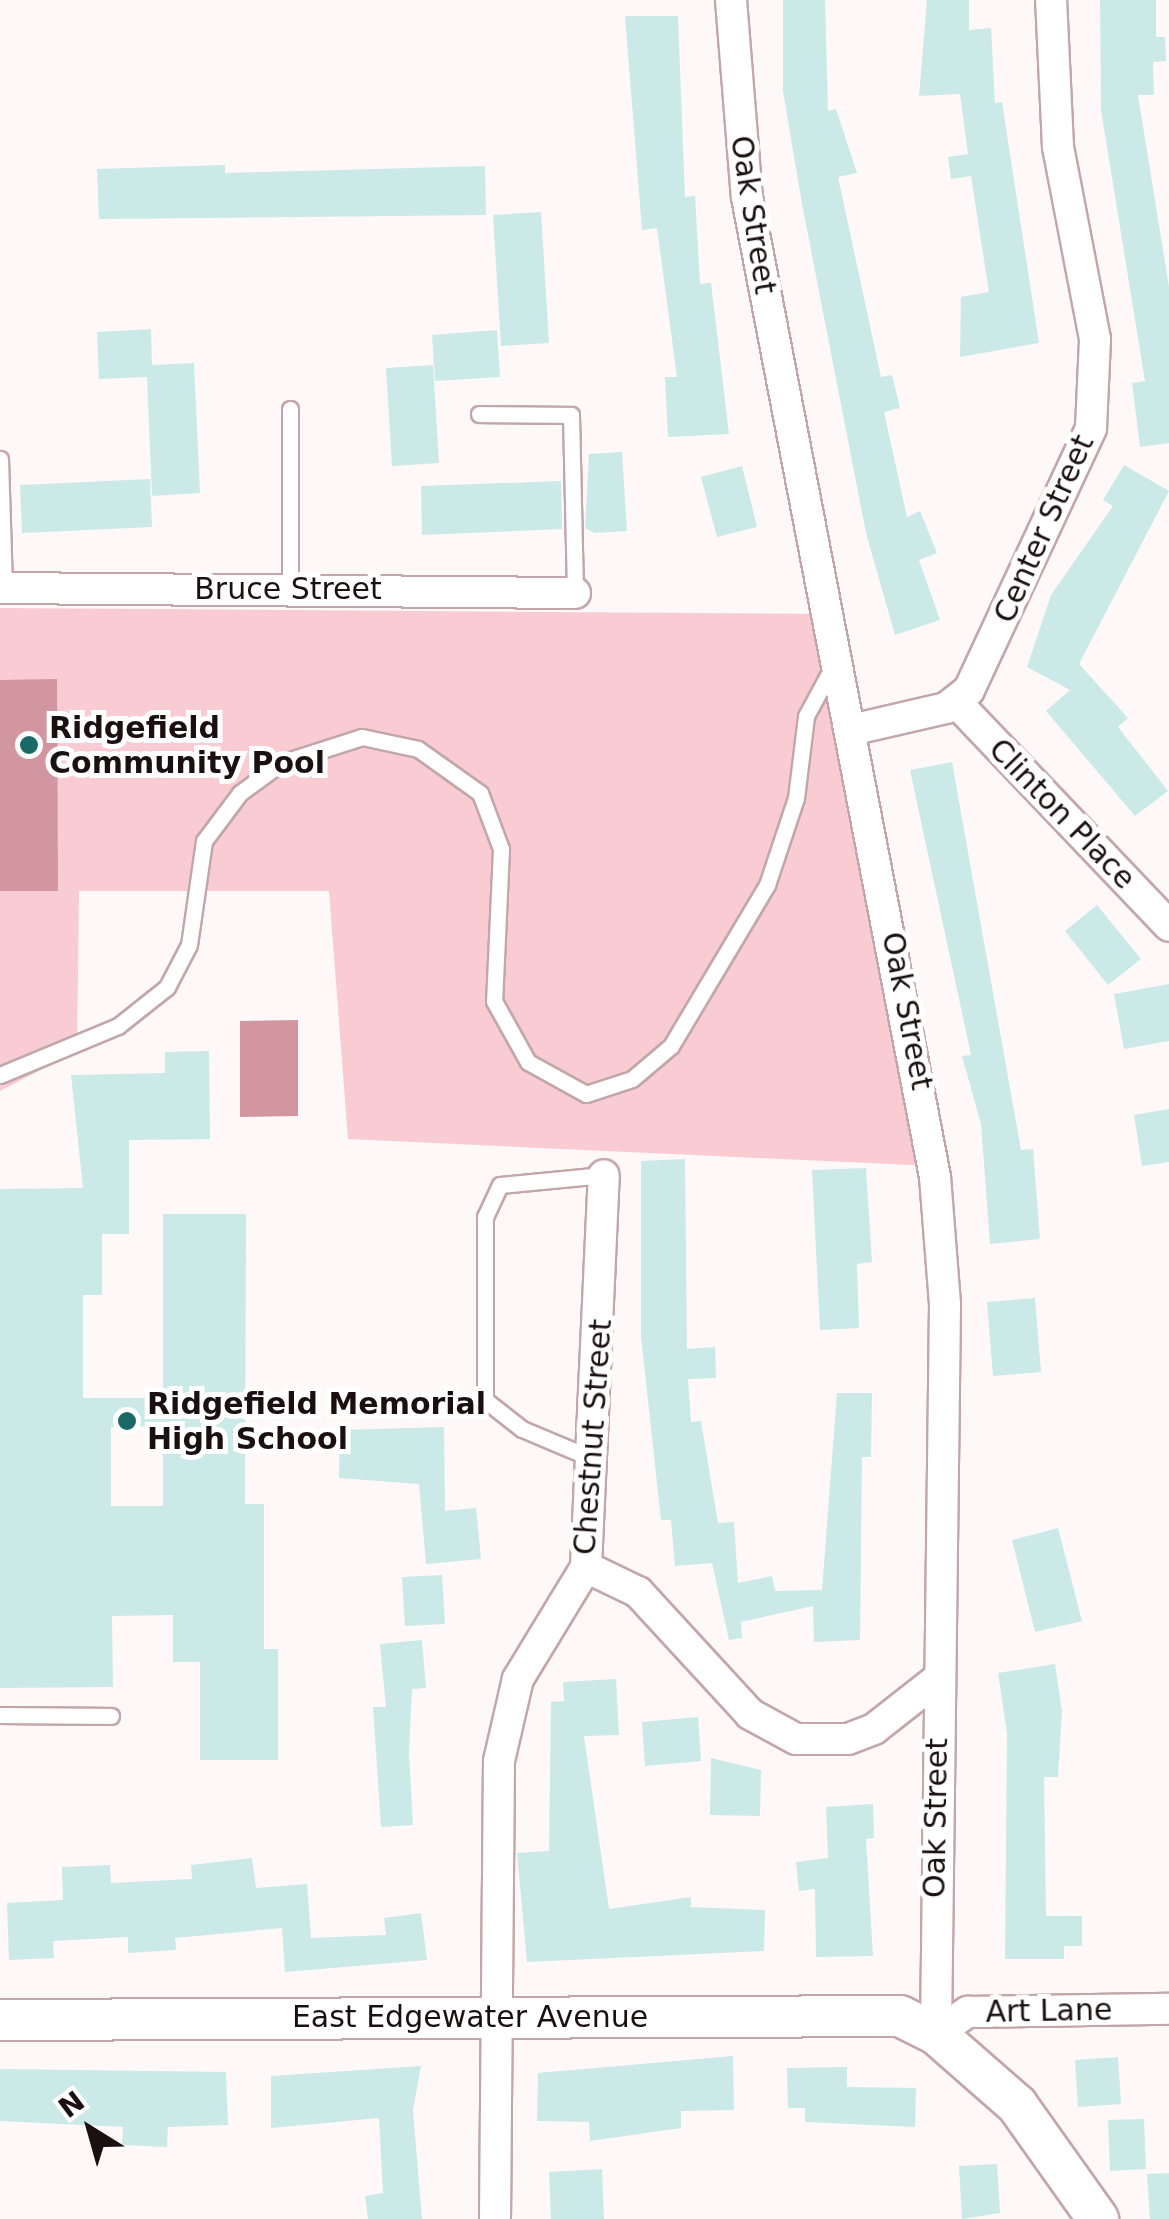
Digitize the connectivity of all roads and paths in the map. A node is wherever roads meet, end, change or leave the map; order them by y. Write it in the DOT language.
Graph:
graph roads {
  1 [pos="731,0"];
  2 [pos="1051,0"];
  3 [pos="290,410"];
  4 [pos="478,414"];
  5 [pos="0,459"];
  6 [pos="2,588"];
  7 [pos="290,588"];
  8 [pos="576,593"];
  9 [pos="837,658"];
  10 [pos="956,702"];
  11 [pos="852,730"];
  12 [pos="1169,926"];
  13 [pos="0,1074"];
  14 [pos="604,1175"];
  15 [pos="591,1458"];
  16 [pos="586,1567"];
  17 [pos="938,1678"];
  18 [pos="0,1715"];
  19 [pos="112,1716"];
  20 [pos="1169,2009"];
  21 [pos="500,2017"];
  22 [pos="0,2020"];
  23 [pos="936,2034"];
  24 [pos="1070,2178"];
  25 [pos="495,2219"];
  26 [pos="1070,2219"];
  27 [pos="1098,2219"];
  1 -- 9 [label="street, Oak Street"];
  2 -- 10 [label="street, Center Street"];
  3 -- 7 [label="lane"];
  4 -- 8 [label="lane"];
  5 -- 6 [label="lane"];
  6 -- 7 [label="street, Bruce Street"];
  7 -- 8 [label="street, Bruce Street"];
  9 -- 11 [label="street, Oak Street"];
  9 -- 13 [label="lane"];
  10 -- 11 [label="street"];
  10 -- 12 [label="street, Clinton Place"];
  11 -- 17 [label="street, Oak Street"];
  14 -- 15 [label="street, Chestnut Street"];
  14 -- 15 [label="lane"];
  15 -- 16 [label="street, Chestnut Street"];
  16 -- 17 [label="street"];
  16 -- 21 [label="street, Chestnut Street"];
  17 -- 23 [label="street, Oak Street"];
  18 -- 19 [label="lane"];
  20 -- 23 [label="street, Art Lane"];
  21 -- 22 [label="street, East Edgewater Avenue"];
  21 -- 23 [label="street, East Edgewater Avenue"];
  21 -- 25 [label="street, Chestnut Street"];
  23 -- 24 [label="street, East Edgewater Avenue"];
  24 -- 26 [label="street"];
  24 -- 27 [label="street, East Edgewater Avenue"];
}
